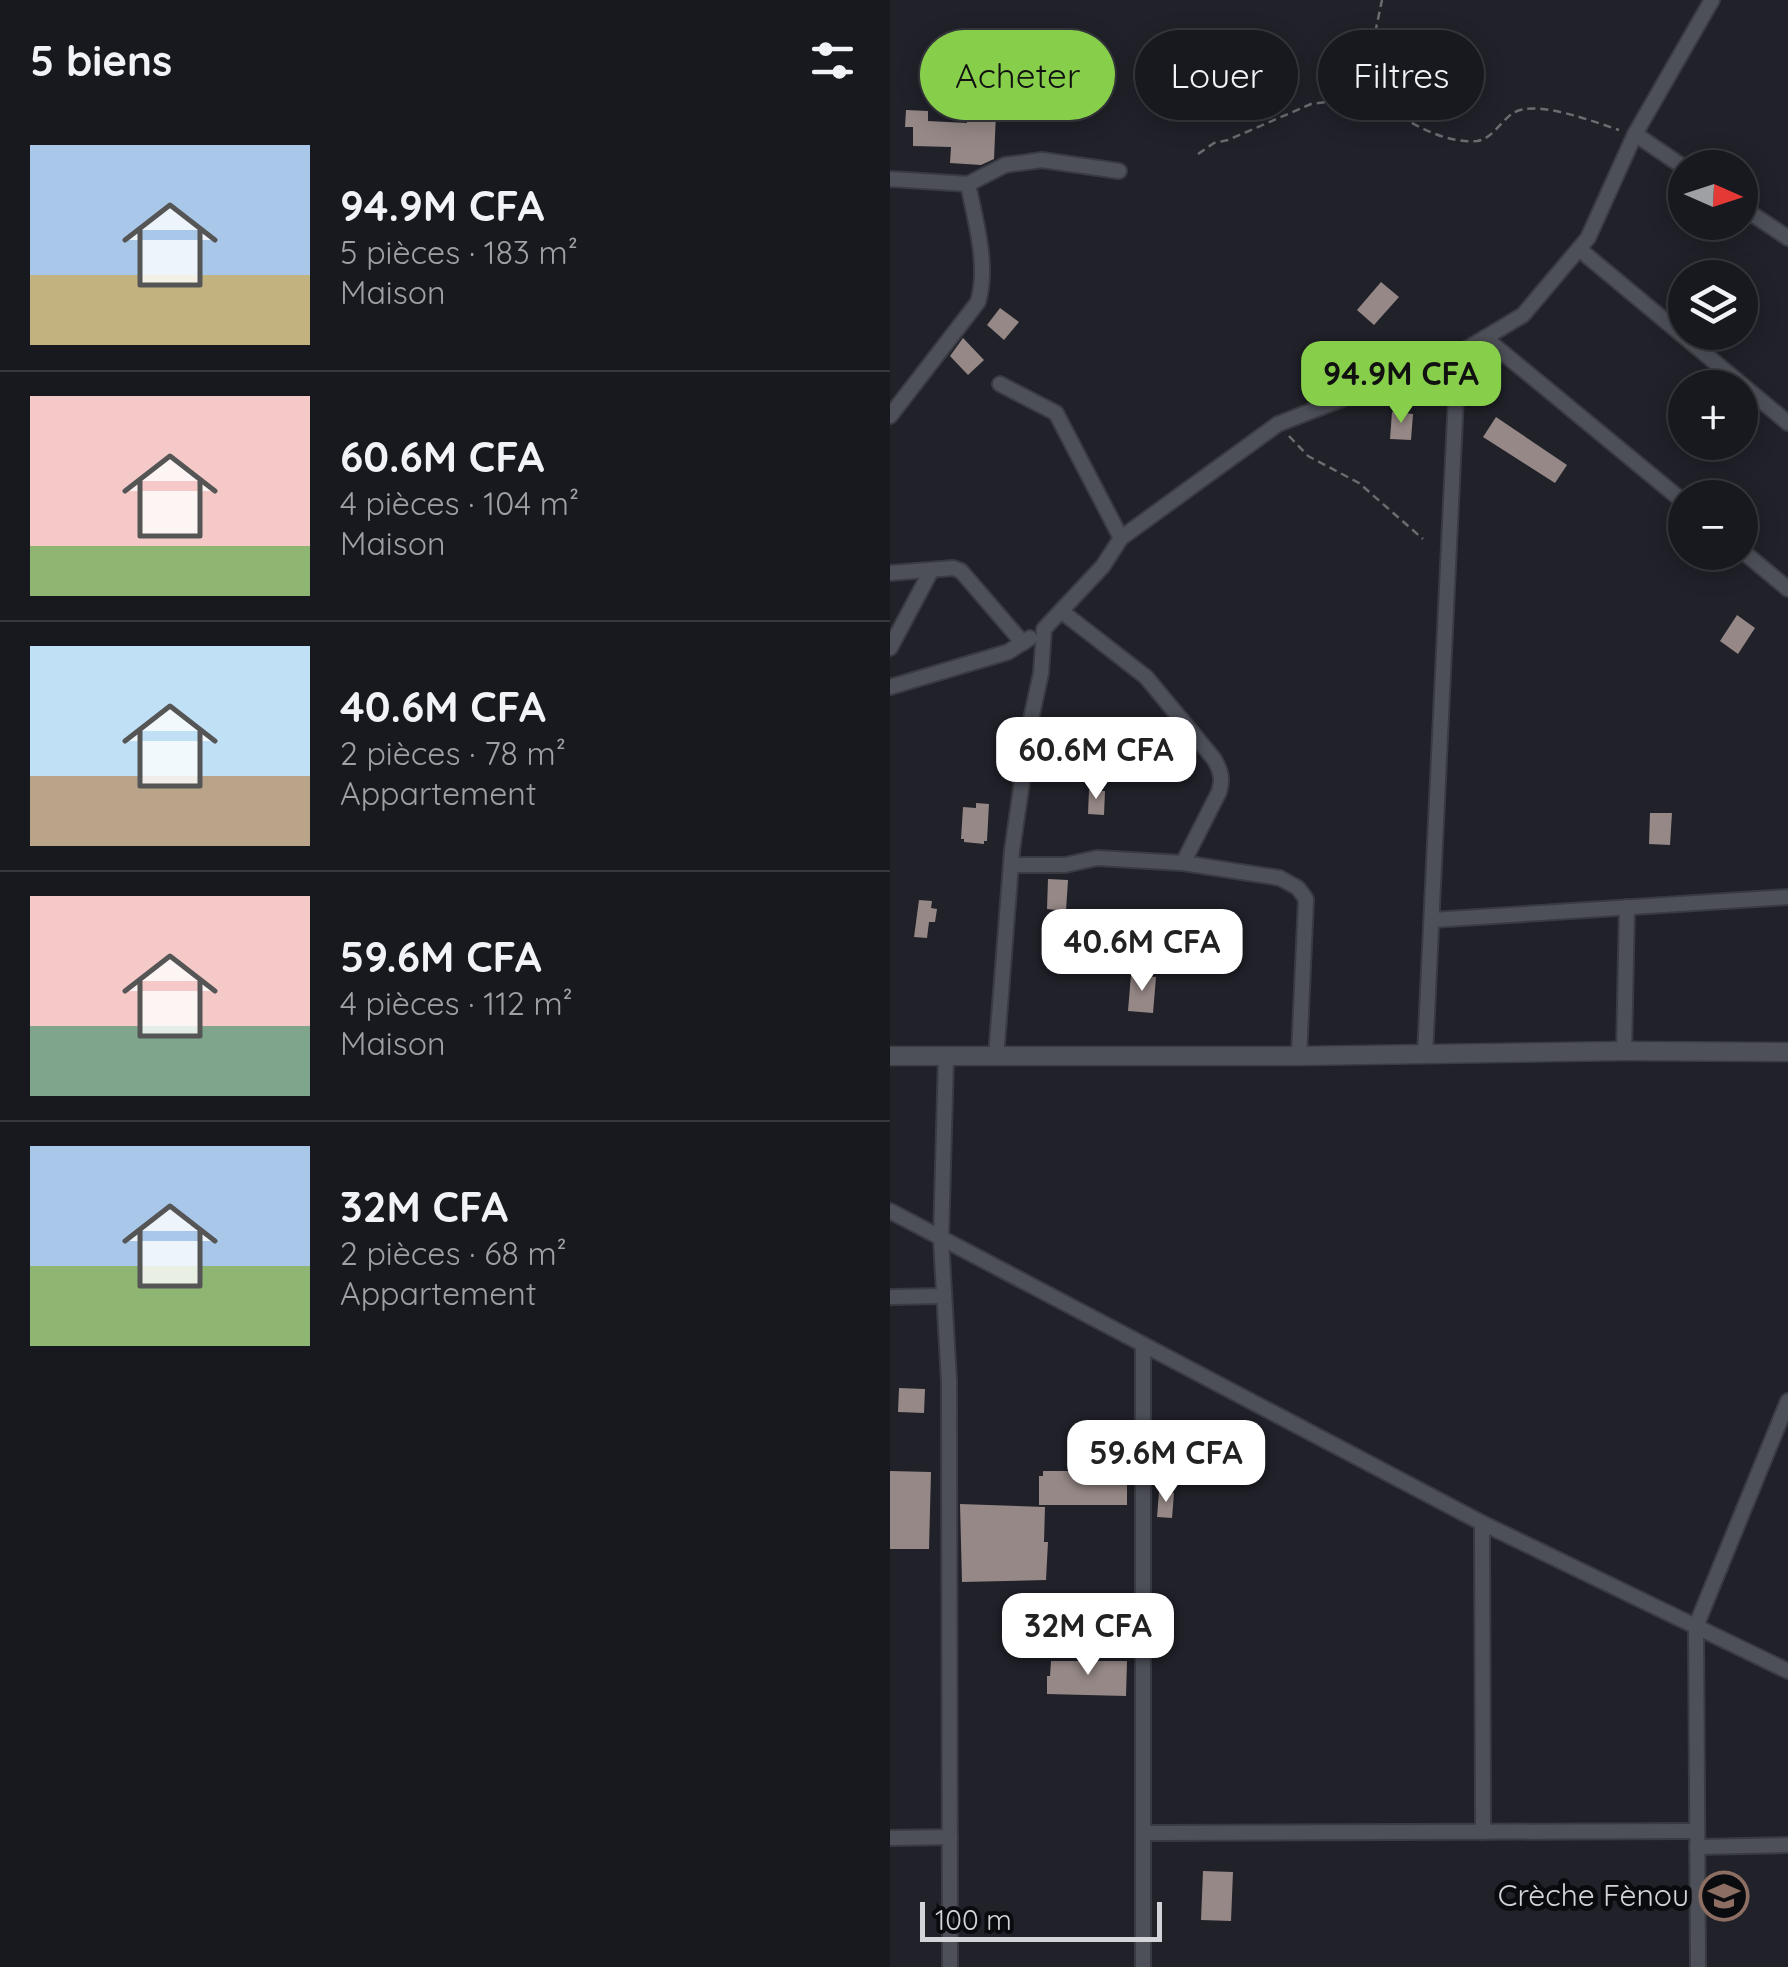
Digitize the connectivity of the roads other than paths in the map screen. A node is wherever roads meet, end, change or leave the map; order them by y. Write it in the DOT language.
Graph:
graph roads {
  1 [pos="1712,0"];
  2 [pos="1635,134"];
  3 [pos="1668,156"];
  4 [pos="1120,170"];
  5 [pos="890,178"];
  6 [pos="968,184"];
  7 [pos="1758,218"];
  8 [pos="1788,238"];
  9 [pos="1579,249"];
  10 [pos="1485,338"];
  11 [pos="1458,354"];
  12 [pos="1000,384"];
  13 [pos="896,398"];
  14 [pos="890,416"];
  15 [pos="1788,423"];
  16 [pos="1668,490"];
  17 [pos="1120,538"];
  18 [pos="1758,564"];
  19 [pos="932,571"];
  20 [pos="890,573"];
  21 [pos="1788,589"];
  22 [pos="1061,611"];
  23 [pos="1044,629"];
  24 [pos="1023,643"];
  25 [pos="890,648"];
  26 [pos="890,687"];
  27 [pos="1183,863"];
  28 [pos="1011,865"];
  29 [pos="1788,896"];
  30 [pos="1627,907"];
  31 [pos="1432,920"];
  32 [pos="1624,1051"];
  33 [pos="1788,1052"];
  34 [pos="1425,1055"];
  35 [pos="890,1056"];
  36 [pos="1299,1056"];
  37 [pos="996,1057"];
  38 [pos="946,1058"];
  39 [pos="890,1211"];
  40 [pos="941,1238"];
  41 [pos="890,1296"];
  42 [pos="944,1296"];
  43 [pos="1143,1345"];
  44 [pos="1788,1401"];
  45 [pos="1783,1425"];
  46 [pos="1482,1523"];
  47 [pos="1696,1626"];
  48 [pos="1788,1671"];
  49 [pos="1697,1831"];
  50 [pos="1482,1832"];
  51 [pos="1145,1833"];
  52 [pos="950,1837"];
  53 [pos="890,1838"];
  54 [pos="1788,1845"];
  55 [pos="1698,1847"];
  56 [pos="950,1967"];
  57 [pos="1143,1967"];
  58 [pos="1698,1967"];
  1 -- 2 [label="street"];
  2 -- 3 [label="street"];
  2 -- 9 [label="street"];
  4 -- 6 [label="street"];
  5 -- 6 [label="street"];
  6 -- 13 [label="street"];
  7 -- 8 [label="street"];
  9 -- 10 [label="street"];
  9 -- 15 [label="street"];
  10 -- 11 [label="street"];
  10 -- 16 [label="street"];
  11 -- 17 [label="street"];
  11 -- 31 [label="street"];
  12 -- 17 [label="street"];
  13 -- 14 [label="street"];
  17 -- 22 [label="street"];
  18 -- 21 [label="street"];
  19 -- 20 [label="street"];
  19 -- 24 [label="street"];
  19 -- 25 [label="street"];
  22 -- 23 [label="street"];
  22 -- 27 [label="street"];
  23 -- 24 [label="street"];
  23 -- 28 [label="street"];
  24 -- 26 [label="street"];
  27 -- 28 [label="street"];
  27 -- 36 [label="street"];
  28 -- 37 [label="street"];
  29 -- 30 [label="street"];
  30 -- 31 [label="street"];
  30 -- 32 [label="street"];
  31 -- 34 [label="street"];
  32 -- 33 [label="street"];
  32 -- 34 [label="street"];
  34 -- 36 [label="street"];
  35 -- 38 [label="street"];
  36 -- 37 [label="street"];
  37 -- 38 [label="street"];
  38 -- 40 [label="street"];
  39 -- 40 [label="street"];
  40 -- 42 [label="street"];
  40 -- 43 [label="street"];
  41 -- 42 [label="street"];
  42 -- 52 [label="street"];
  43 -- 46 [label="street"];
  43 -- 51 [label="street"];
  44 -- 45 [label="street"];
  45 -- 47 [label="street"];
  46 -- 47 [label="street"];
  46 -- 50 [label="street"];
  47 -- 48 [label="street"];
  47 -- 49 [label="street"];
  49 -- 50 [label="street"];
  49 -- 55 [label="street"];
  50 -- 51 [label="street"];
  51 -- 57 [label="street"];
  52 -- 53 [label="street"];
  52 -- 56 [label="street"];
  54 -- 55 [label="street"];
  55 -- 58 [label="street"];
}
